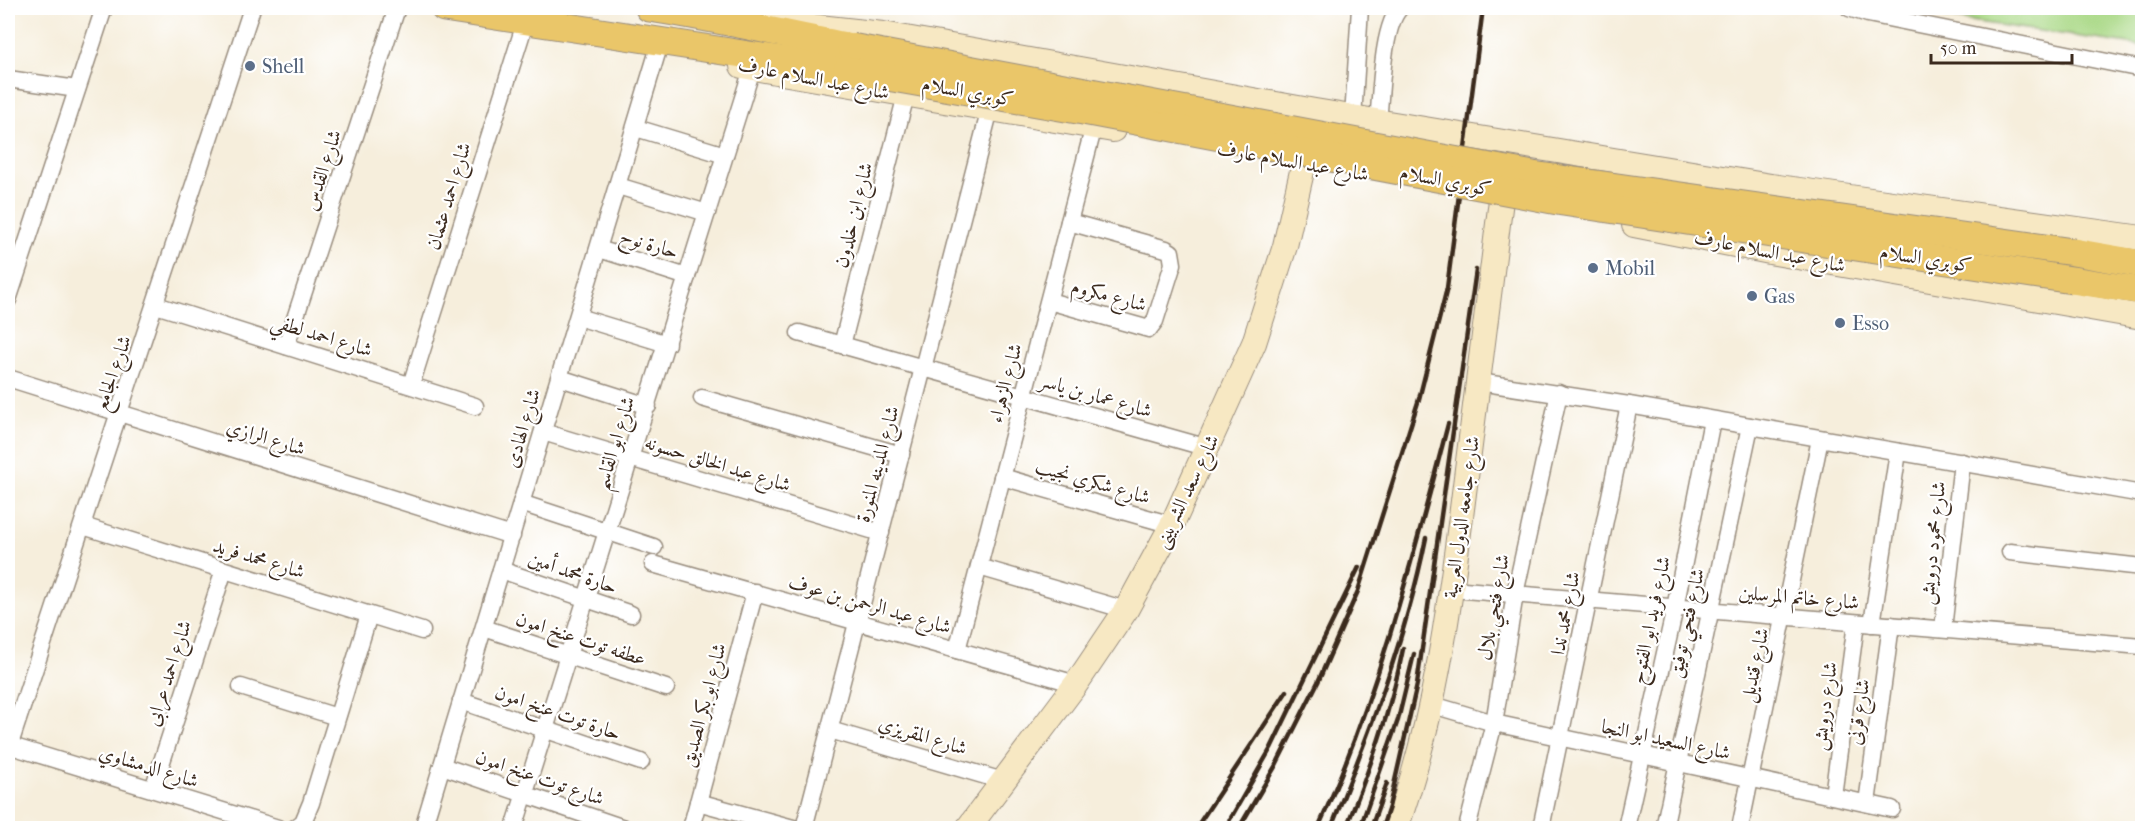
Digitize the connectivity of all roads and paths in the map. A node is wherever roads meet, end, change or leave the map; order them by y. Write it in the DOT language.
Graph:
graph roads {
  1 [pos="104,8"];
  2 [pos="252,8"];
  3 [pos="397,8"];
  4 [pos="444,8"];
  5 [pos="649,8"];
  6 [pos="1360,8"];
  7 [pos="1400,8"];
  8 [pos="1849,8"];
  9 [pos="1868,11"];
  10 [pos="724,13"];
  11 [pos="802,16"];
  12 [pos="526,20"];
  13 [pos="883,34"];
  14 [pos="671,42"];
  15 [pos="849,59"];
  16 [pos="752,69"];
  17 [pos="2142,69"];
  18 [pos="8,79"];
  19 [pos="77,89"];
  20 [pos="873,90"];
  21 [pos="906,95"];
  22 [pos="990,109"];
  23 [pos="1315,111"];
  24 [pos="1353,118"];
  25 [pos="1378,122"];
  26 [pos="1094,126"];
  27 [pos="636,128"];
  28 [pos="1561,152"];
  29 [pos="725,155"];
  30 [pos="1305,163"];
  31 [pos="618,186"];
  32 [pos="1771,186"];
  33 [pos="1501,200"];
  34 [pos="1554,209"];
  35 [pos="707,213"];
  36 [pos="1069,222"];
  37 [pos="2142,238"];
  38 [pos="599,249"];
  39 [pos="1768,252"];
  40 [pos="2142,264"];
  41 [pos="687,277"];
  42 [pos="2142,291"];
  43 [pos="8,300"];
  44 [pos="1049,301"];
  45 [pos="156,306"];
  46 [pos="578,317"];
  47 [pos="2142,317"];
  48 [pos="799,333"];
  49 [pos="667,344"];
  50 [pos="842,345"];
  51 [pos="286,346"];
  52 [pos="924,368"];
  53 [pos="8,378"];
  54 [pos="560,378"];
  55 [pos="1479,382"];
  56 [pos="411,385"];
  57 [pos="1559,393"];
  58 [pos="1024,396"];
  59 [pos="702,398"];
  60 [pos="1629,405"];
  61 [pos="476,406"];
  62 [pos="648,406"];
  63 [pos="120,413"];
  64 [pos="1712,420"];
  65 [pos="1750,426"];
  66 [pos="543,432"];
  67 [pos="1820,439"];
  68 [pos="1208,448"];
  69 [pos="1898,452"];
  70 [pos="901,455"];
  71 [pos="632,459"];
  72 [pos="1962,462"];
  73 [pos="1002,477"];
  74 [pos="2142,494"];
  75 [pos="521,503"];
  76 [pos="1172,525"];
  77 [pos="83,526"];
  78 [pos="608,532"];
  79 [pos="881,533"];
  80 [pos="512,536"];
  81 [pos="2010,552"];
  82 [pos="979,567"];
  83 [pos="2142,567"];
  84 [pos="224,570"];
  85 [pos="501,570"];
  86 [pos="1452,589"];
  87 [pos="755,592"];
  88 [pos="1515,594"];
  89 [pos="587,599"];
  90 [pos="1588,600"];
  91 [pos="1675,608"];
  92 [pos="1126,610"];
  93 [pos="1711,610"];
  94 [pos="631,614"];
  95 [pos="369,615"];
  96 [pos="1786,617"];
  97 [pos="858,622"];
  98 [pos="1864,623"];
  99 [pos="1891,625"];
  100 [pos="483,628"];
  101 [pos="1943,629"];
  102 [pos="422,631"];
  103 [pos="2142,646"];
  104 [pos="957,650"];
  105 [pos="569,656"];
  106 [pos="1076,684"];
  107 [pos="241,687"];
  108 [pos="666,688"];
  109 [pos="462,701"];
  110 [pos="1433,705"];
  111 [pos="336,717"];
  112 [pos="1494,723"];
  113 [pos="546,730"];
  114 [pos="830,730"];
  115 [pos="1562,738"];
  116 [pos="8,747"];
  117 [pos="1643,755"];
  118 [pos="641,762"];
  119 [pos="1678,763"];
  120 [pos="442,766"];
  121 [pos="1752,779"];
  122 [pos="1004,781"];
  123 [pos="153,789"];
  124 [pos="525,794"];
  125 [pos="1833,796"];
  126 [pos="698,802"];
  127 [pos="1867,803"];
  128 [pos="1892,809"];
  129 [pos="278,828"];
  130 [pos="295,828"];
  131 [pos="423,828"];
  132 [pos="514,828"];
  133 [pos="624,828"];
  134 [pos="691,828"];
  135 [pos="793,828"];
  136 [pos="804,828"];
  137 [pos="968,828"];
  138 [pos="1396,828"];
  139 [pos="1467,828"];
  140 [pos="1541,828"];
  141 [pos="1626,828"];
  142 [pos="1664,828"];
  143 [pos="1740,828"];
  1 -- 19 [label="street"];
  2 -- 45 [label="street, شارع الجامع"];
  3 -- 51 [label="street, شارع القدس"];
  4 -- 12 [label="main road, شارع عبد السلام عارف"];
  5 -- 10 [label="main road"];
  6 -- 24 [label="street"];
  7 -- 25 [label="street"];
  8 -- 9 [label="street"];
  9 -- 17 [label="street"];
  10 -- 11 [label="main road"];
  10 -- 15 [label="main road, كوبري السلام"];
  11 -- 13 [label="main road"];
  12 -- 14 [label="main road, شارع عبد السلام عارف"];
  12 -- 56 [label="street, شارع احمد عثمان"];
  13 -- 20 [label="main road"];
  13 -- 23 [label="main road"];
  14 -- 15 [label="main road, كوبري السلام"];
  14 -- 16 [label="main road, شارع عبد السلام عارف"];
  14 -- 27 [label="street, شارع الهادى"];
  15 -- 40 [label="main road, كوبري السلام, bridge"];
  15 -- 42 [label="main road, كوبري السلام, bridge"];
  16 -- 20 [label="main road, شارع عبد السلام عارف"];
  16 -- 29 [label="street, شارع ابو القاسم"];
  18 -- 19 [label="street"];
  19 -- 43 [label="street"];
  20 -- 21 [label="main road, شارع عبد السلام عارف"];
  21 -- 22 [label="main road, شارع عبد السلام عارف"];
  21 -- 50 [label="street, شارع ابن خلدون"];
  22 -- 26 [label="main road, شارع عبد السلام عارف"];
  22 -- 52 [label="street, شارع المدينه المنورة"];
  23 -- 24 [label="main road"];
  23 -- 30 [label="main road, شارع سعد الشربينى"];
  24 -- 25 [label="main road"];
  25 -- 28 [label="main road"];
  26 -- 30 [label="main road, شارع عبد السلام عارف"];
  26 -- 36 [label="street, شارع الزهراء"];
  27 -- 29 [label="street"];
  27 -- 31 [label="street, شارع الهادى"];
  28 -- 32 [label="main road"];
  28 -- 34 [label="main road"];
  29 -- 35 [label="street, شارع ابو القاسم"];
  30 -- 33 [label="main road, شارع عبد السلام عارف"];
  30 -- 68 [label="main road, شارع سعد الشربينى"];
  31 -- 35 [label="street"];
  31 -- 38 [label="street, شارع الهادى"];
  32 -- 37 [label="main road"];
  32 -- 39 [label="main road"];
  33 -- 34 [label="main road, شارع عبد السلام عارف"];
  33 -- 55 [label="main road, شارع جامعه الدول العربية"];
  34 -- 39 [label="main road, شارع عبد السلام عارف"];
  35 -- 41 [label="street, شارع ابو القاسم"];
  36 -- 44 [label="street, شارع الزهراء"];
  36 -- 44 [label="street, شارع مكروم"];
  38 -- 41 [label="street, حارة نوح"];
  38 -- 46 [label="street, شارع الهادى"];
  39 -- 47 [label="main road, شارع عبد السلام عارف"];
  41 -- 49 [label="street, شارع ابو القاسم"];
  44 -- 58 [label="street, شارع الزهراء"];
  45 -- 51 [label="street, شارع احمد لطفي"];
  45 -- 63 [label="street, شارع الجامع"];
  46 -- 49 [label="street"];
  46 -- 54 [label="street, شارع الهادى"];
  48 -- 50 [label="street, شارع عمار بن ياسر"];
  49 -- 62 [label="street, شارع ابو القاسم"];
  50 -- 52 [label="street, شارع عمار بن ياسر"];
  51 -- 56 [label="street, شارع احمد لطفي"];
  52 -- 58 [label="street, شارع عمار بن ياسر"];
  52 -- 70 [label="street, شارع المدينه المنورة"];
  53 -- 63 [label="street, شارع الرازي"];
  54 -- 62 [label="street"];
  54 -- 66 [label="street, شارع الهادى"];
  55 -- 57 [label="street"];
  55 -- 86 [label="main road, شارع جامعه الدول العربية"];
  56 -- 61 [label="street, شارع احمد لطفي"];
  57 -- 60 [label="street"];
  57 -- 88 [label="street, شارع فتحي بلال"];
  58 -- 68 [label="street, شارع عمار بن ياسر"];
  58 -- 73 [label="street, شارع الزهراء"];
  59 -- 70 [label="street"];
  60 -- 64 [label="street"];
  60 -- 90 [label="street, شارع محمد ندا"];
  62 -- 71 [label="street, شارع ابو القاسم"];
  63 -- 77 [label="street, شارع الجامع"];
  63 -- 80 [label="street, شارع الرازي"];
  64 -- 65 [label="street"];
  64 -- 91 [label="street, شارع فريد ابو الفتوح"];
  65 -- 67 [label="street"];
  65 -- 93 [label="street, شارع فتحي توفيق"];
  66 -- 71 [label="street, شارع عبد الخالق حسونه"];
  66 -- 75 [label="street, شارع الهادى"];
  67 -- 69 [label="street"];
  67 -- 96 [label="street, شارع قنديل"];
  68 -- 76 [label="main road, شارع سعد الشربينى"];
  69 -- 72 [label="street"];
  69 -- 98 [label="street, شارع درويش"];
  70 -- 79 [label="street, شارع المدينه المنورة"];
  71 -- 78 [label="street, شارع ابو القاسم"];
  71 -- 79 [label="street, شارع عبد الخالق حسونه"];
  72 -- 74 [label="street"];
  72 -- 101 [label="street, شارع محمود درويش"];
  73 -- 76 [label="street, شارع شكري نجيب"];
  73 -- 82 [label="street, شارع الزهراء"];
  75 -- 78 [label="street, شارع عبد الرحمن بن عوف"];
  75 -- 80 [label="street, شارع الهادى"];
  76 -- 92 [label="main road, شارع سعد الشربينى"];
  77 -- 84 [label="street, شارع محمد فريد"];
  77 -- 116 [label="street, شارع الجامع"];
  78 -- 87 [label="street, شارع عبد الرحمن بن عوف"];
  78 -- 89 [label="street, شارع ابو القاسم"];
  79 -- 97 [label="street, شارع المدينه المنورة"];
  80 -- 85 [label="street, شارع الهادى"];
  81 -- 83 [label="street"];
  82 -- 92 [label="street"];
  82 -- 104 [label="street, شارع الزهراء"];
  84 -- 95 [label="street, شارع محمد فريد"];
  84 -- 123 [label="street, شارع احمد عرابى"];
  85 -- 89 [label="street, حارة محمد أمين"];
  85 -- 100 [label="street, شارع الهادى"];
  86 -- 88 [label="street, شارع خاتم المرسلين"];
  86 -- 110 [label="main road, شارع جامعه الدول العربية"];
  87 -- 97 [label="street, شارع عبد الرحمن بن عوف"];
  87 -- 126 [label="street, شارع ابو بكر الصديق"];
  88 -- 90 [label="street, شارع خاتم المرسلين"];
  88 -- 112 [label="street, شارع فتحي بلال"];
  89 -- 94 [label="street, حارة محمد أمين"];
  89 -- 105 [label="street, شارع ابو القاسم"];
  90 -- 91 [label="street, شارع خاتم المرسلين"];
  90 -- 115 [label="street, شارع محمد ندا"];
  91 -- 93 [label="street, شارع خاتم المرسلين"];
  91 -- 117 [label="street, شارع فريد ابو الفتوح"];
  92 -- 106 [label="main road, شارع سعد الشربينى"];
  93 -- 96 [label="street, شارع خاتم المرسلين"];
  93 -- 119 [label="street, شارع فتحي توفيق"];
  95 -- 102 [label="street, شارع محمد فريد"];
  95 -- 111 [label="street"];
  96 -- 98 [label="street, شارع خاتم المرسلين"];
  96 -- 121 [label="street, شارع قنديل"];
  97 -- 104 [label="street, شارع عبد الرحمن بن عوف"];
  97 -- 114 [label="street, شارع المدينه المنورة"];
  98 -- 99 [label="street, شارع خاتم المرسلين"];
  98 -- 125 [label="street, شارع درويش"];
  99 -- 101 [label="street, شارع خاتم المرسلين"];
  99 -- 127 [label="street, شارع قرنى"];
  100 -- 105 [label="street, عطفه توت عنخ امون"];
  100 -- 109 [label="street, شارع الهادى"];
  101 -- 103 [label="street, شارع خاتم المرسلين"];
  104 -- 106 [label="street, شارع عبد الرحمن بن عوف"];
  105 -- 108 [label="street, عطفه توت عنخ امون"];
  105 -- 113 [label="street, شارع ابو القاسم"];
  106 -- 122 [label="main road, شارع سعد الشربينى"];
  107 -- 111 [label="street"];
  109 -- 113 [label="street, حارة توت عنخ امون"];
  109 -- 120 [label="street, شارع الهادى"];
  110 -- 112 [label="street, شارع السعيد ابو النجا"];
  110 -- 138 [label="main road, شارع جامعه الدول العربية"];
  111 -- 130 [label="street"];
  112 -- 115 [label="street, شارع السعيد ابو النجا"];
  112 -- 139 [label="street, شارع فتحي بلال"];
  113 -- 118 [label="street, حارة توت عنخ امون"];
  113 -- 124 [label="street, شارع ابو القاسم"];
  114 -- 122 [label="street, شارع المقريزي"];
  114 -- 136 [label="street, شارع المدينه المنورة"];
  115 -- 117 [label="street, شارع السعيد ابو النجا"];
  115 -- 140 [label="street, شارع محمد ندا"];
  116 -- 123 [label="street, شارع الدمشاوي"];
  117 -- 119 [label="street, شارع السعيد ابو النجا"];
  117 -- 141 [label="street, شارع فريد ابو الفتوح"];
  119 -- 121 [label="street, شارع السعيد ابو النجا"];
  119 -- 142 [label="street, شارع فتحي توفيق"];
  120 -- 124 [label="street, شارع توت عنخ امون"];
  120 -- 131 [label="street, شارع الهادى"];
  121 -- 125 [label="street, شارع السعيد ابو النجا"];
  121 -- 143 [label="street, شارع قنديل"];
  122 -- 137 [label="main road, شارع سعد الشربينى"];
  123 -- 129 [label="street, شارع الدمشاوي"];
  124 -- 132 [label="street, شارع ابو القاسم"];
  124 -- 133 [label="street, شارع توت عنخ امون"];
  125 -- 127 [label="street, شارع السعيد ابو النجا"];
  126 -- 134 [label="street, شارع ابو بكر الصديق"];
  126 -- 135 [label="street"];
  127 -- 128 [label="street, شارع السعيد ابو النجا"];
}
